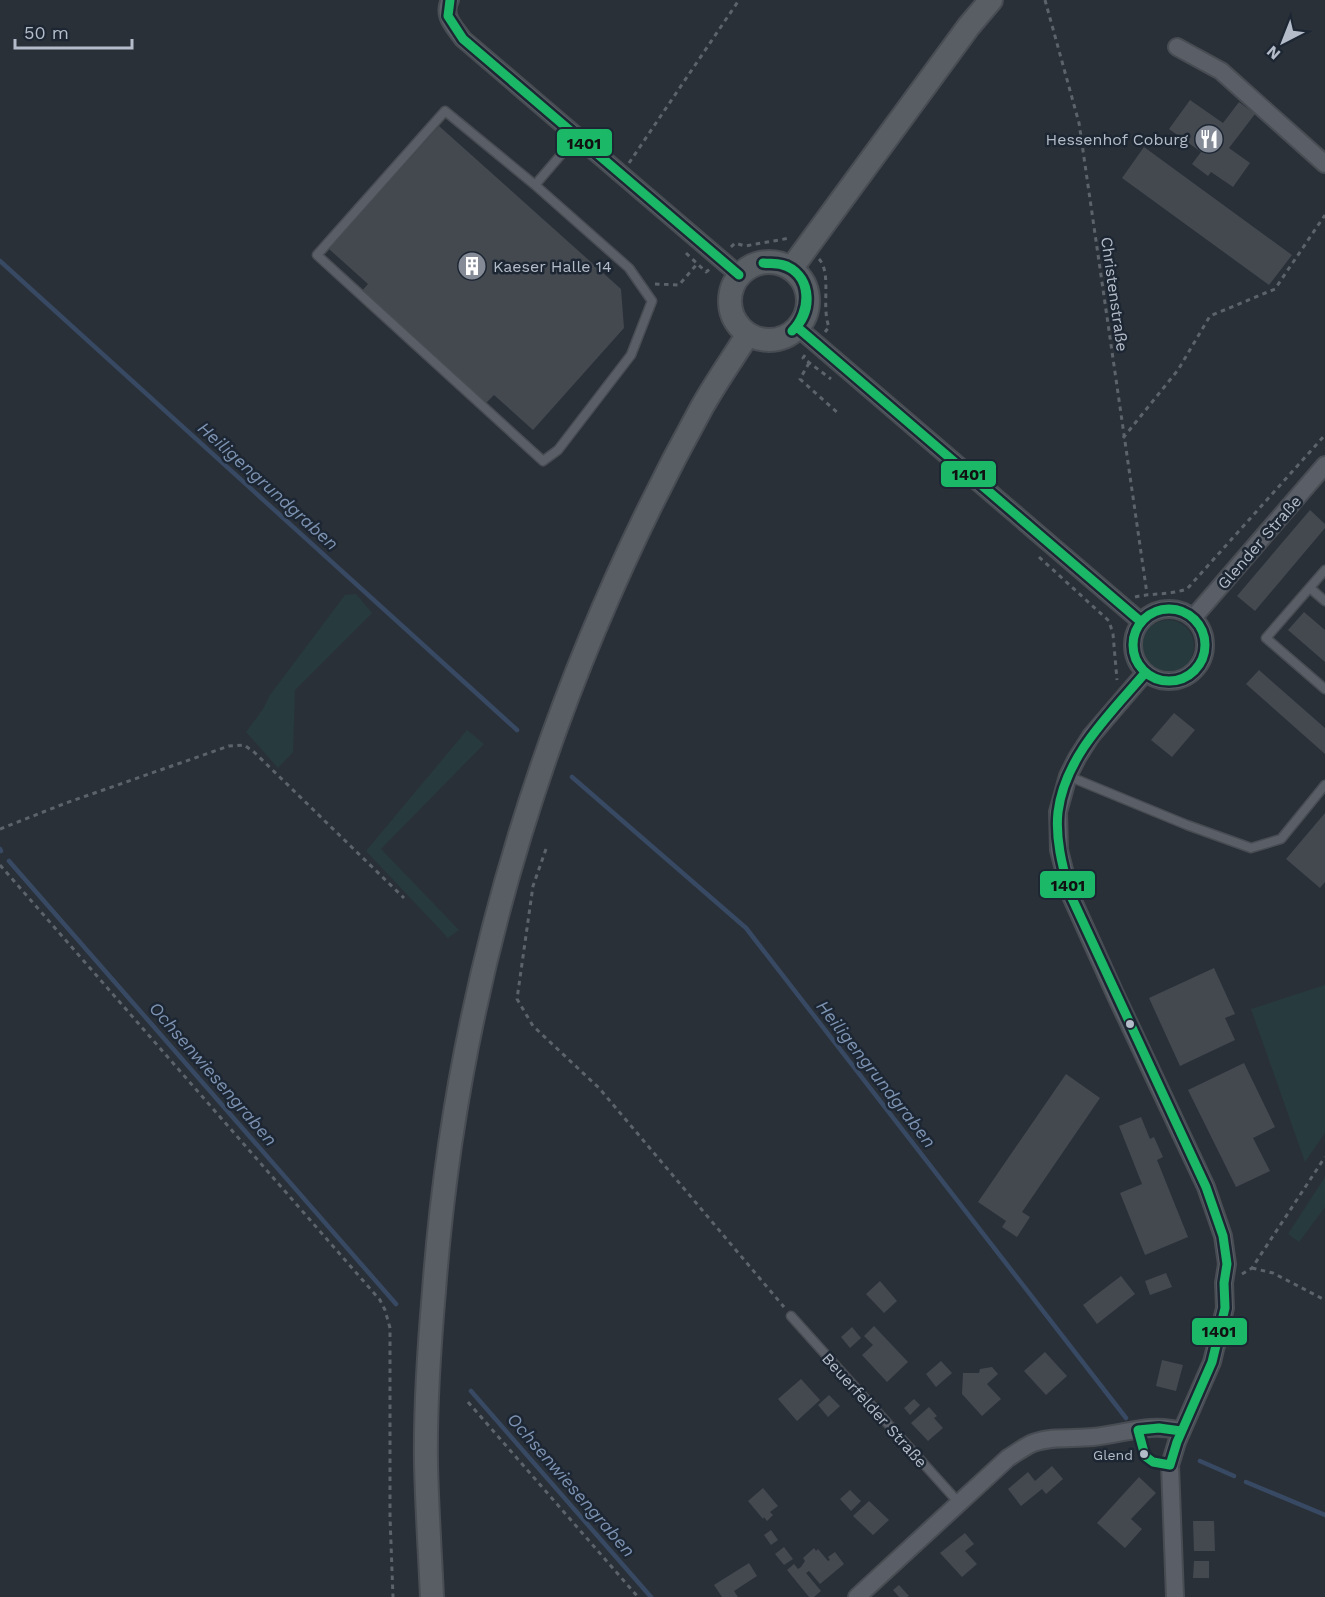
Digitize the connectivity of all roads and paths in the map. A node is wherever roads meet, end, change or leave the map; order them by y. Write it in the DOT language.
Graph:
graph roads {
  1 [pos="450,0"];
  2 [pos="739,0"];
  3 [pos="991,0"];
  4 [pos="1045,0"];
  5 [pos="1177,47"];
  6 [pos="577,136"];
  7 [pos="1325,164"];
  8 [pos="621,175"];
  9 [pos="535,185"];
  10 [pos="1325,215"];
  11 [pos="697,264"];
  12 [pos="791,269"];
  13 [pos="739,275"];
  14 [pos="640,284"];
  15 [pos="797,327"];
  16 [pos="748,334"];
  17 [pos="809,363"];
  18 [pos="838,413"];
  19 [pos="1325,435"];
  20 [pos="1123,438"];
  21 [pos="1325,465"];
  22 [pos="1325,570"];
  23 [pos="1310,588"];
  24 [pos="1147,594"];
  25 [pos="1325,601"];
  26 [pos="1122,607"];
  27 [pos="1193,618"];
  28 [pos="1109,621"];
  29 [pos="1140,621"];
  30 [pos="1145,673"];
  31 [pos="1325,689"];
  32 [pos="1068,776"];
  33 [pos="1325,785"];
  34 [pos="0,829"];
  35 [pos="546,849"];
  36 [pos="0,865"];
  37 [pos="404,898"];
  38 [pos="1325,1157"];
  39 [pos="1252,1268"];
  40 [pos="1224,1283"];
  41 [pos="1325,1300"];
  42 [pos="791,1316"];
  43 [pos="468,1402"];
  44 [pos="1138,1430"];
  45 [pos="1181,1431"];
  46 [pos="1170,1465"];
  47 [pos="959,1503"];
  48 [pos="393,1597"];
  49 [pos="432,1597"];
  50 [pos="638,1597"];
  51 [pos="856,1597"];
  52 [pos="1175,1597"];
  1 -- 6 [label="street"];
  2 -- 8 [label="path"];
  3 -- 12 [label="main road"];
  4 -- 20 [label="path, Christenstraße"];
  5 -- 7 [label="street"];
  6 -- 8 [label="street"];
  6 -- 9 [label="lane"];
  8 -- 13 [label="street"];
  9 -- 14 [label="lane"];
  9 -- 14 [label="lane"];
  10 -- 20 [label="path"];
  11 -- 14 [label="path"];
  12 -- 13 [label="main road"];
  12 -- 15 [label="main road"];
  13 -- 16 [label="main road"];
  15 -- 16 [label="main road"];
  15 -- 26 [label="street"];
  16 -- 49 [label="main road"];
  17 -- 18 [label="path"];
  19 -- 24 [label="path"];
  20 -- 24 [label="path, Christenstraße"];
  21 -- 27 [label="street, Glender Straße"];
  22 -- 23 [label="lane"];
  23 -- 25 [label="lane"];
  23 -- 31 [label="lane"];
  24 -- 26 [label="path"];
  26 -- 28 [label="path"];
  26 -- 29 [label="street"];
  27 -- 29 [label="street"];
  27 -- 30 [label="street"];
  29 -- 30 [label="street"];
  30 -- 32 [label="street"];
  32 -- 33 [label="lane"];
  32 -- 40 [label="street"];
  34 -- 37 [label="path"];
  35 -- 42 [label="path"];
  36 -- 48 [label="path"];
  38 -- 39 [label="path"];
  39 -- 40 [label="path"];
  39 -- 41 [label="path"];
  40 -- 45 [label="street"];
  42 -- 47 [label="lane, Beuerfelder Straße"];
  43 -- 50 [label="path"];
  44 -- 45 [label="street"];
  44 -- 46 [label="lane"];
  44 -- 47 [label="street"];
  45 -- 46 [label="street"];
  46 -- 52 [label="street"];
  47 -- 51 [label="street"];
}
